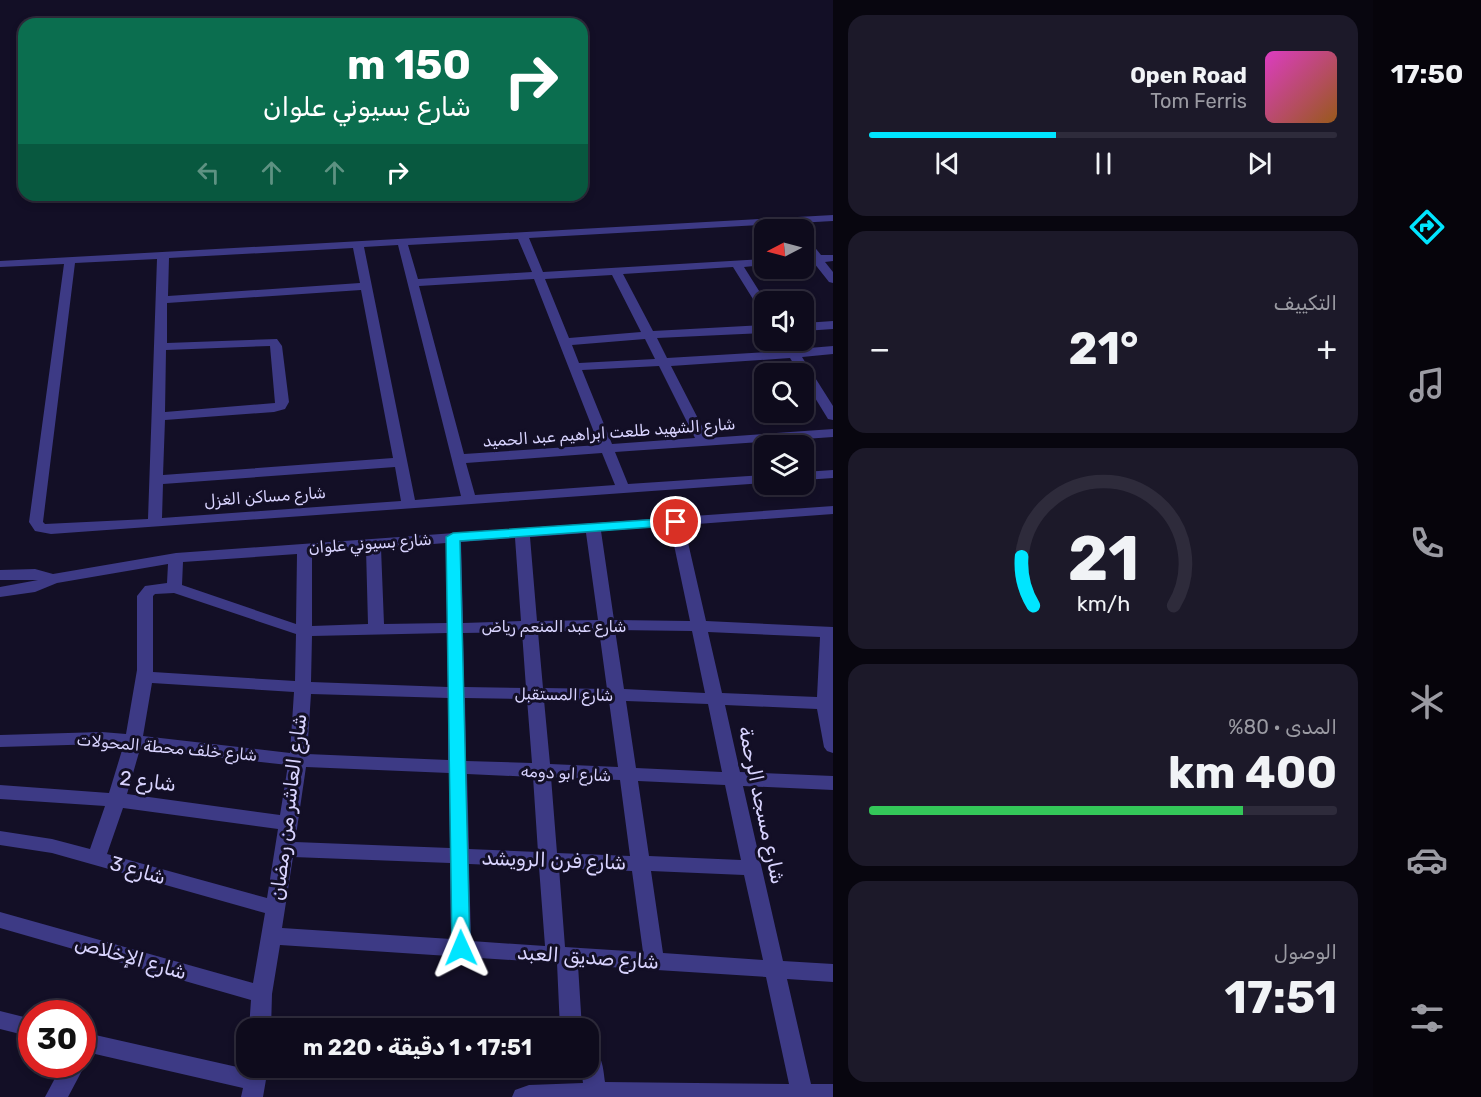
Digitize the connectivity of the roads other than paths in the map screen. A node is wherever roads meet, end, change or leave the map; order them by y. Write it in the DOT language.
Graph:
graph roads {
  1 [pos="833,218"];
  2 [pos="814,221"];
  3 [pos="754,226"];
  4 [pos="522,234"];
  5 [pos="402,241"];
  6 [pos="358,243"];
  7 [pos="814,254"];
  8 [pos="163,255"];
  9 [pos="833,258"];
  10 [pos="814,259"];
  11 [pos="818,259"];
  12 [pos="70,260"];
  13 [pos="754,263"];
  14 [pos="0,264"];
  15 [pos="736,264"];
  16 [pos="616,271"];
  17 [pos="538,276"];
  18 [pos="833,280"];
  19 [pos="413,283"];
  20 [pos="366,286"];
  21 [pos="754,292"];
  22 [pos="162,300"];
  23 [pos="833,325"];
  24 [pos="814,326"];
  25 [pos="754,330"];
  26 [pos="649,335"];
  27 [pos="564,342"];
  28 [pos="160,347"];
  29 [pos="833,350"];
  30 [pos="793,353"];
  31 [pos="662,360"];
  32 [pos="574,367"];
  33 [pos="833,416"];
  34 [pos="158,417"];
  35 [pos="833,433"];
  36 [pos="704,442"];
  37 [pos="607,449"];
  38 [pos="459,459"];
  39 [pos="400,462"];
  40 [pos="833,474"];
  41 [pos="814,475"];
  42 [pos="156,480"];
  43 [pos="754,480"];
  44 [pos="623,489"];
  45 [pos="470,500"];
  46 [pos="409,504"];
  47 [pos="833,510"];
  48 [pos="155,522"];
  49 [pos="676,522"];
  50 [pos="593,528"];
  51 [pos="522,532"];
  52 [pos="453,537"];
  53 [pos="373,543"];
  54 [pos="305,548"];
  55 [pos="176,558"];
  56 [pos="0,575"];
  57 [pos="53,579"];
  58 [pos="174,588"];
  59 [pos="0,592"];
  60 [pos="606,625"];
  61 [pos="529,626"];
  62 [pos="700,626"];
  63 [pos="455,627"];
  64 [pos="376,629"];
  65 [pos="304,631"];
  66 [pos="830,632"];
  67 [pos="830,662"];
  68 [pos="144,678"];
  69 [pos="303,688"];
  70 [pos="455,692"];
  71 [pos="536,693"];
  72 [pos="616,695"];
  73 [pos="715,698"];
  74 [pos="828,712"];
  75 [pos="134,740"];
  76 [pos="0,741"];
  77 [pos="833,747"];
  78 [pos="298,760"];
  79 [pos="458,767"];
  80 [pos="541,771"];
  81 [pos="627,776"];
  82 [pos="734,780"];
  83 [pos="833,783"];
  84 [pos="0,792"];
  85 [pos="117,800"];
  86 [pos="289,823"];
  87 [pos="0,838"];
  88 [pos="284,849"];
  89 [pos="459,856"];
  90 [pos="96,858"];
  91 [pos="548,860"];
  92 [pos="640,863"];
  93 [pos="753,868"];
  94 [pos="275,908"];
  95 [pos="1,922"];
  96 [pos="271,936"];
  97 [pos="461,948"];
  98 [pos="561,955"];
  99 [pos="654,961"];
  100 [pos="775,969"];
  101 [pos="833,973"];
  102 [pos="262,994"];
  103 [pos="261,1018"];
  104 [pos="570,1018"];
  105 [pos="0,1020"];
  106 [pos="18,1024"];
  107 [pos="96,1047"];
  108 [pos="67,1078"];
  109 [pos="593,1078"];
  110 [pos="255,1082"];
  111 [pos="595,1092"];
  112 [pos="833,1094"];
  113 [pos="802,1095"];
  114 [pos="56,1097"];
  115 [pos="523,1097"];
  1 -- 2 [label="street"];
  3 -- 4 [label="street"];
  4 -- 5 [label="street"];
  4 -- 17 [label="street"];
  5 -- 6 [label="street"];
  5 -- 19 [label="street"];
  6 -- 8 [label="street"];
  6 -- 20 [label="street"];
  7 -- 11 [label="street"];
  8 -- 12 [label="street"];
  8 -- 22 [label="street"];
  9 -- 11 [label="street"];
  10 -- 11 [label="street"];
  11 -- 18 [label="street"];
  12 -- 14 [label="street"];
  12 -- 48 [label="street, شارع مساكن الغزل"];
  13 -- 15 [label="street"];
  15 -- 16 [label="street"];
  15 -- 21 [label="street"];
  16 -- 17 [label="street"];
  16 -- 26 [label="street"];
  17 -- 19 [label="street"];
  17 -- 27 [label="street"];
  19 -- 38 [label="street"];
  20 -- 22 [label="street"];
  20 -- 39 [label="street"];
  22 -- 28 [label="street"];
  23 -- 24 [label="street"];
  25 -- 26 [label="street"];
  26 -- 27 [label="street"];
  26 -- 31 [label="street"];
  27 -- 32 [label="street"];
  28 -- 34 [label="street"];
  28 -- 34 [label="street"];
  29 -- 30 [label="street"];
  30 -- 31 [label="street"];
  30 -- 33 [label="street"];
  31 -- 32 [label="street"];
  31 -- 36 [label="street"];
  32 -- 37 [label="street"];
  34 -- 42 [label="street"];
  35 -- 36 [label="street, شارع الشهيد طلعت ابراهيم عبد الحميد"];
  36 -- 37 [label="street, شارع الشهيد طلعت ابراهيم عبد الحميد"];
  37 -- 38 [label="street, شارع الشهيد طلعت ابراهيم عبد الحميد"];
  37 -- 44 [label="street"];
  38 -- 45 [label="street"];
  39 -- 42 [label="street"];
  39 -- 46 [label="street"];
  40 -- 41 [label="street"];
  42 -- 48 [label="street"];
  43 -- 44 [label="street, شارع مساكن الغزل"];
  44 -- 45 [label="street, شارع مساكن الغزل"];
  45 -- 46 [label="street, شارع مساكن الغزل"];
  46 -- 48 [label="street, شارع مساكن الغزل"];
  47 -- 49 [label="street, شارع بسيوني علوان"];
  49 -- 50 [label="street, شارع بسيوني علوان"];
  49 -- 62 [label="street, شارع مسجد الرحمة"];
  50 -- 51 [label="street, شارع بسيوني علوان"];
  50 -- 60 [label="street"];
  51 -- 52 [label="street, شارع بسيوني علوان"];
  51 -- 61 [label="street"];
  52 -- 53 [label="street, شارع بسيوني علوان"];
  52 -- 63 [label="street"];
  53 -- 54 [label="street, شارع بسيوني علوان"];
  53 -- 64 [label="street"];
  54 -- 55 [label="street, شارع بسيوني علوان"];
  54 -- 65 [label="street, شارع العاشر من رمضان"];
  55 -- 57 [label="street, شارع بسيوني علوان"];
  55 -- 58 [label="street"];
  56 -- 57 [label="street, شارع بسيوني علوان"];
  57 -- 59 [label="street, شارع بسيوني علوان"];
  58 -- 65 [label="street, شارع عبد المنعم رياض"];
  58 -- 68 [label="street"];
  60 -- 61 [label="street, شارع عبد المنعم رياض"];
  60 -- 62 [label="street, شارع عبد المنعم رياض"];
  60 -- 72 [label="street"];
  61 -- 63 [label="street, شارع عبد المنعم رياض"];
  61 -- 71 [label="street"];
  62 -- 66 [label="street, شارع عبد المنعم رياض"];
  62 -- 73 [label="street, شارع مسجد الرحمة"];
  63 -- 64 [label="street, شارع عبد المنعم رياض"];
  63 -- 70 [label="street"];
  64 -- 65 [label="street, شارع عبد المنعم رياض"];
  65 -- 69 [label="street, شارع العاشر من رمضان"];
  66 -- 67 [label="street"];
  67 -- 74 [label="street"];
  68 -- 69 [label="street, شارع المستقبل"];
  68 -- 75 [label="street"];
  69 -- 70 [label="street, شارع المستقبل"];
  69 -- 78 [label="street, شارع العاشر من رمضان"];
  70 -- 71 [label="street, شارع المستقبل"];
  70 -- 79 [label="street"];
  71 -- 72 [label="street, شارع المستقبل"];
  71 -- 80 [label="street"];
  72 -- 73 [label="street, شارع المستقبل"];
  72 -- 81 [label="street"];
  73 -- 74 [label="street, شارع المستقبل"];
  73 -- 82 [label="street, شارع مسجد الرحمة"];
  74 -- 77 [label="street"];
  75 -- 76 [label="street, شارع خلف محطة المحولات"];
  75 -- 78 [label="street, شارع خلف محطة المحولات"];
  75 -- 85 [label="street"];
  78 -- 79 [label="street, شارع ابو دومه"];
  78 -- 86 [label="street, شارع العاشر من رمضان"];
  79 -- 80 [label="street, شارع ابو دومه"];
  79 -- 89 [label="street"];
  80 -- 81 [label="street, شارع ابو دومه"];
  80 -- 91 [label="street"];
  81 -- 82 [label="street, شارع ابو دومه"];
  81 -- 92 [label="street"];
  82 -- 83 [label="street, شارع ابو دومه"];
  82 -- 93 [label="street, شارع مسجد الرحمة"];
  84 -- 85 [label="street, شارع 2"];
  85 -- 86 [label="street, شارع 2"];
  85 -- 90 [label="street"];
  86 -- 88 [label="street, شارع العاشر من رمضان"];
  87 -- 90 [label="street, شارع 3"];
  88 -- 89 [label="street, شارع فرن الرويشد"];
  88 -- 94 [label="street, شارع العاشر من رمضان"];
  89 -- 91 [label="street, شارع فرن الرويشد"];
  89 -- 97 [label="street"];
  90 -- 94 [label="street, شارع 3"];
  91 -- 92 [label="street, شارع فرن الرويشد"];
  91 -- 98 [label="street"];
  92 -- 93 [label="street, شارع فرن الرويشد"];
  92 -- 99 [label="street"];
  93 -- 100 [label="street, شارع مسجد الرحمة"];
  94 -- 96 [label="street, شارع العاشر من رمضان"];
  95 -- 102 [label="street, شارع الإخلاص"];
  96 -- 97 [label="street, شارع صديق العبد"];
  96 -- 102 [label="street, شارع العاشر من رمضان"];
  97 -- 98 [label="street, شارع صديق العبد"];
  98 -- 99 [label="street, شارع صديق العبد"];
  98 -- 104 [label="street"];
  99 -- 100 [label="street, شارع صديق العبد"];
  100 -- 101 [label="street, شارع صديق العبد"];
  100 -- 113 [label="street, شارع مسجد الرحمة"];
  102 -- 103 [label="street, شارع العاشر من رمضان"];
  105 -- 106 [label="street"];
  107 -- 110 [label="street"];
  108 -- 114 [label="street"];
  109 -- 111 [label="street"];
  111 -- 113 [label="street"];
  111 -- 115 [label="street"];
  112 -- 113 [label="street"];
}
